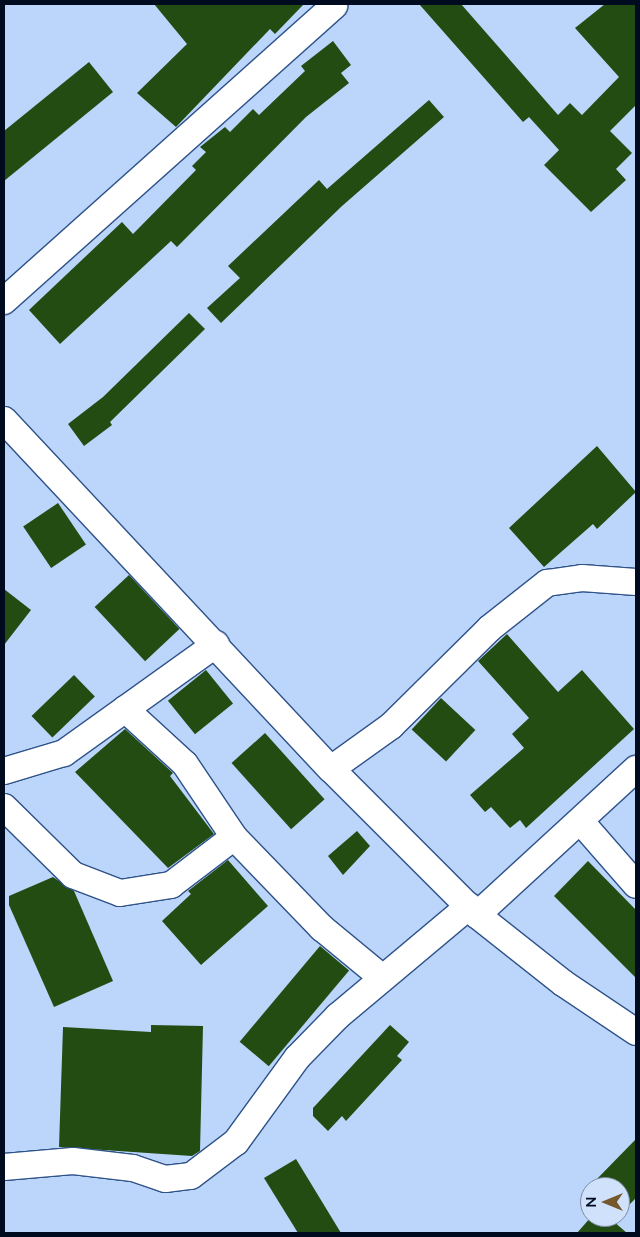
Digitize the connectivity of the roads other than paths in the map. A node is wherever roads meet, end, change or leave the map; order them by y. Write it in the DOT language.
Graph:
graph roads {
  1 [pos="334,6"];
  2 [pos="4,301"];
  3 [pos="4,420"];
  4 [pos="636,582"];
  5 [pos="216,644"];
  6 [pos="126,709"];
  7 [pos="331,769"];
  8 [pos="636,769"];
  9 [pos="4,771"];
  10 [pos="4,807"];
  11 [pos="582,823"];
  12 [pos="234,837"];
  13 [pos="636,884"];
  14 [pos="473,911"];
  15 [pos="380,976"];
  16 [pos="636,1032"];
  17 [pos="4,1166"];
  1 -- 2 [label="street"];
  3 -- 5 [label="street"];
  4 -- 7 [label="street"];
  5 -- 6 [label="street"];
  5 -- 7 [label="street"];
  6 -- 9 [label="street"];
  6 -- 12 [label="street"];
  7 -- 14 [label="street"];
  8 -- 11 [label="street"];
  10 -- 12 [label="street"];
  11 -- 13 [label="street"];
  11 -- 14 [label="street"];
  12 -- 15 [label="street"];
  14 -- 15 [label="street"];
  14 -- 16 [label="street"];
  15 -- 17 [label="street"];
}
